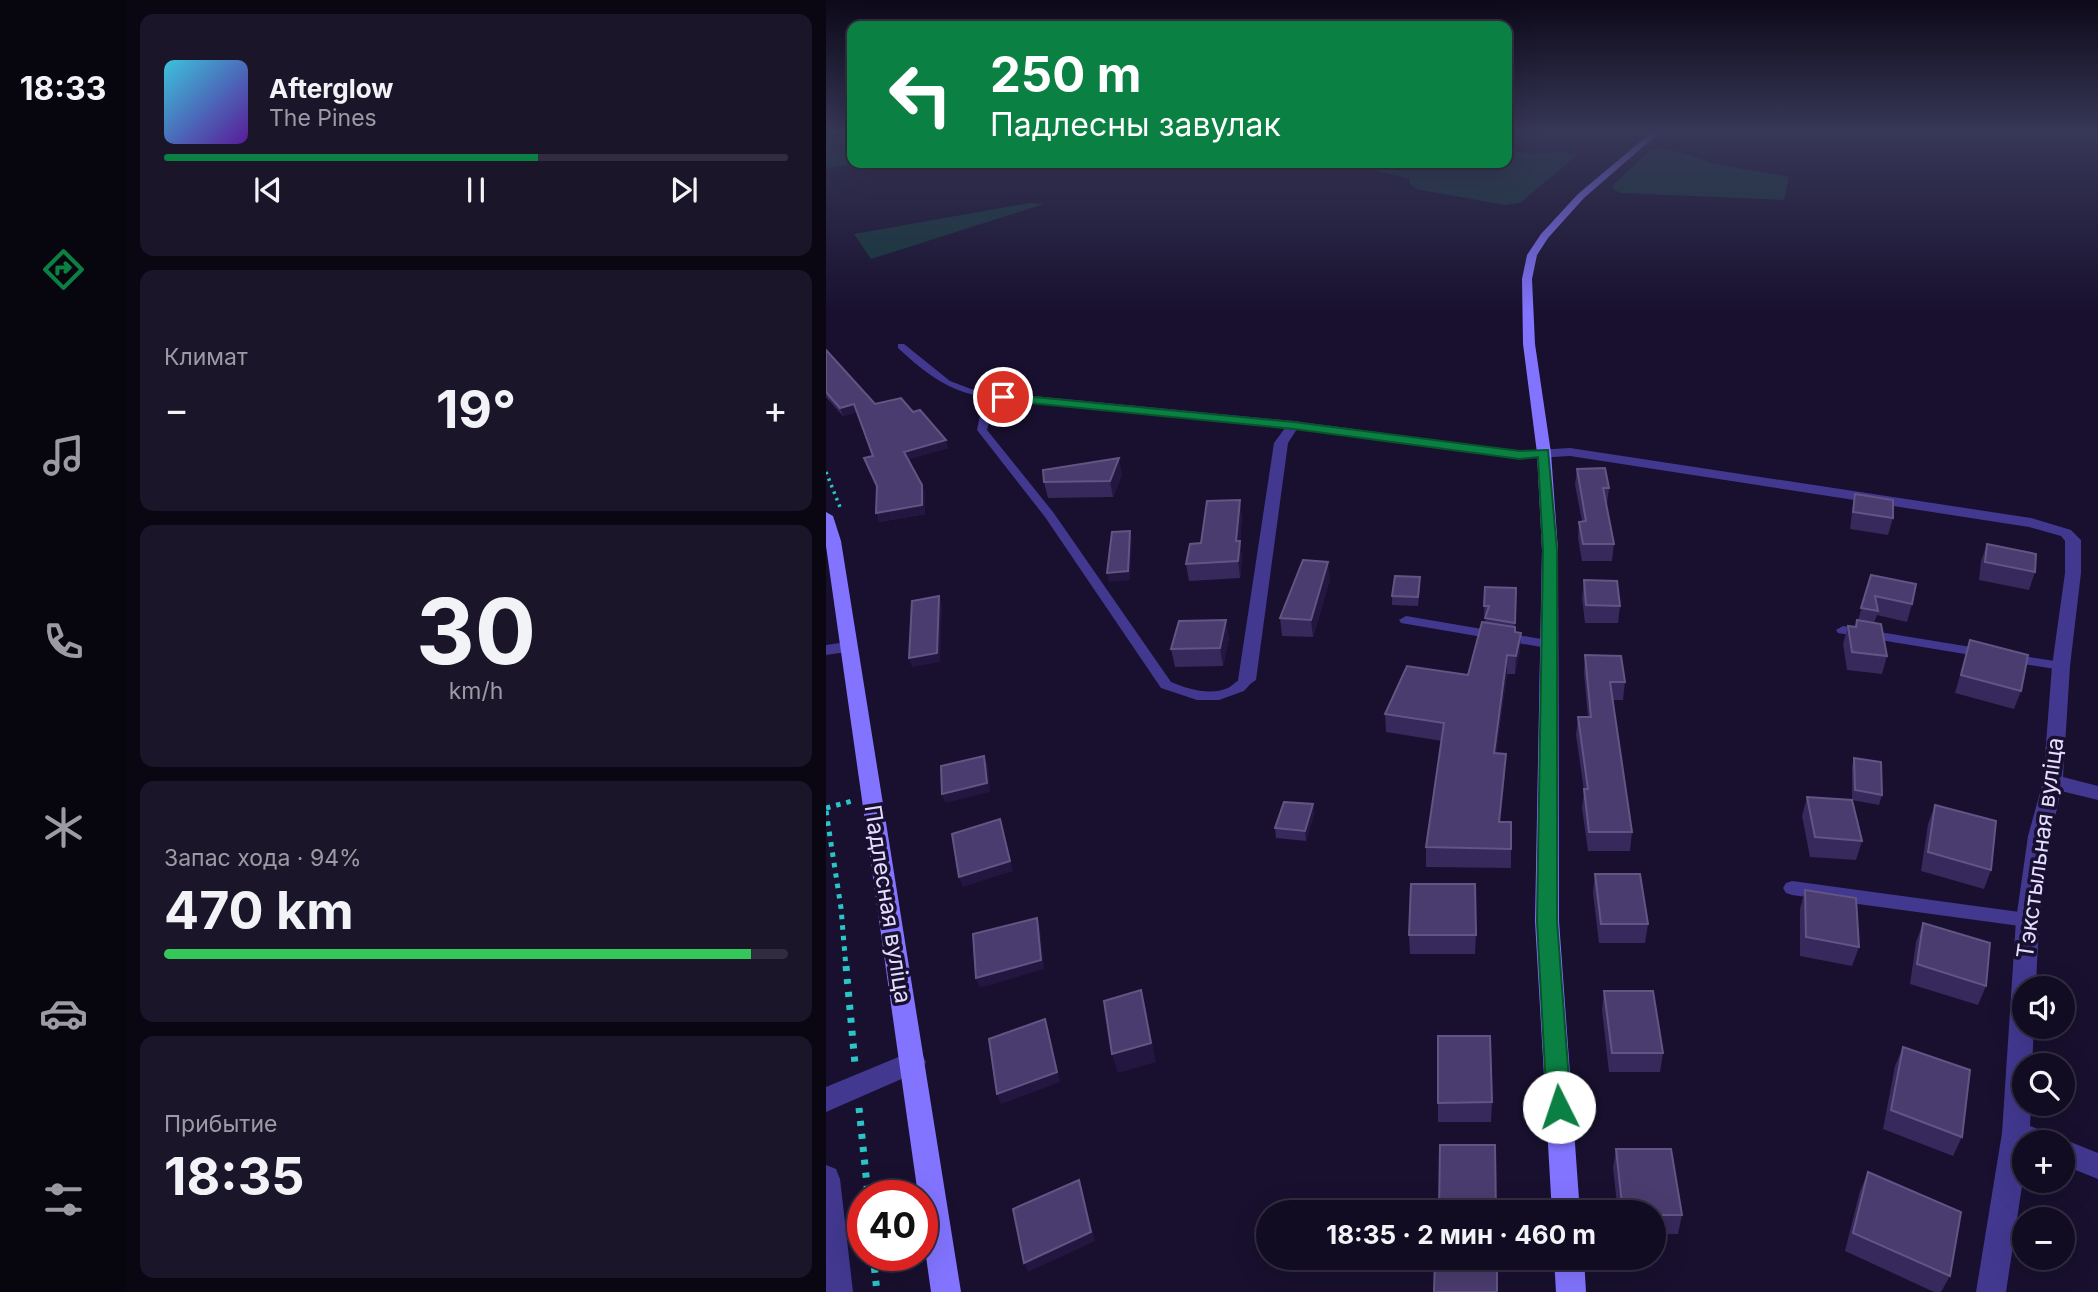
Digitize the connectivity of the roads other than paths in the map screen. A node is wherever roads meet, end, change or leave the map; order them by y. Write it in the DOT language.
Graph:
graph roads {
  1 [pos="1585,192"];
  2 [pos="901,346"];
  3 [pos="1003,397"];
  4 [pos="1294,425"];
  5 [pos="1544,453"];
  6 [pos="826,516"];
  7 [pos="1406,620"];
  8 [pos="1843,630"];
  9 [pos="1547,644"];
  10 [pos="837,649"];
  11 [pos="2061,666"];
  12 [pos="1247,680"];
  13 [pos="2053,782"];
  14 [pos="2098,793"];
  15 [pos="1792,888"];
  16 [pos="2027,920"];
  17 [pos="914,1062"];
  18 [pos="826,1100"];
  19 [pos="2028,1130"];
  20 [pos="2075,1157"];
  21 [pos="2098,1166"];
  22 [pos="826,1179"];
  23 [pos="2015,1193"];
  24 [pos="1565,1200"];
  25 [pos="1570,1270"];
  26 [pos="838,1292"];
  27 [pos="946,1292"];
  28 [pos="1571,1292"];
  29 [pos="1991,1292"];
  1 -- 5 [label="street"];
  2 -- 3 [label="lane"];
  3 -- 4 [label="street"];
  3 -- 12 [label="lane"];
  4 -- 5 [label="street"];
  4 -- 12 [label="street"];
  5 -- 9 [label="street"];
  5 -- 11 [label="street, Тэкстыльная вуліца"];
  6 -- 10 [label="street, Падлесная вуліца"];
  7 -- 9 [label="lane"];
  8 -- 11 [label="lane"];
  9 -- 24 [label="street"];
  10 -- 17 [label="street, Падлесная вуліца"];
  11 -- 13 [label="street, Тэкстыльная вуліца"];
  13 -- 14 [label="street"];
  13 -- 16 [label="street, Тэкстыльная вуліца"];
  15 -- 16 [label="lane"];
  16 -- 19 [label="street, Тэкстыльная вуліца"];
  17 -- 18 [label="street"];
  17 -- 27 [label="street, Падлесная вуліца"];
  20 -- 21 [label="street"];
  22 -- 26 [label="street"];
  23 -- 29 [label="street, Тэкстыльная вуліца"];
  25 -- 28 [label="street"];
}
